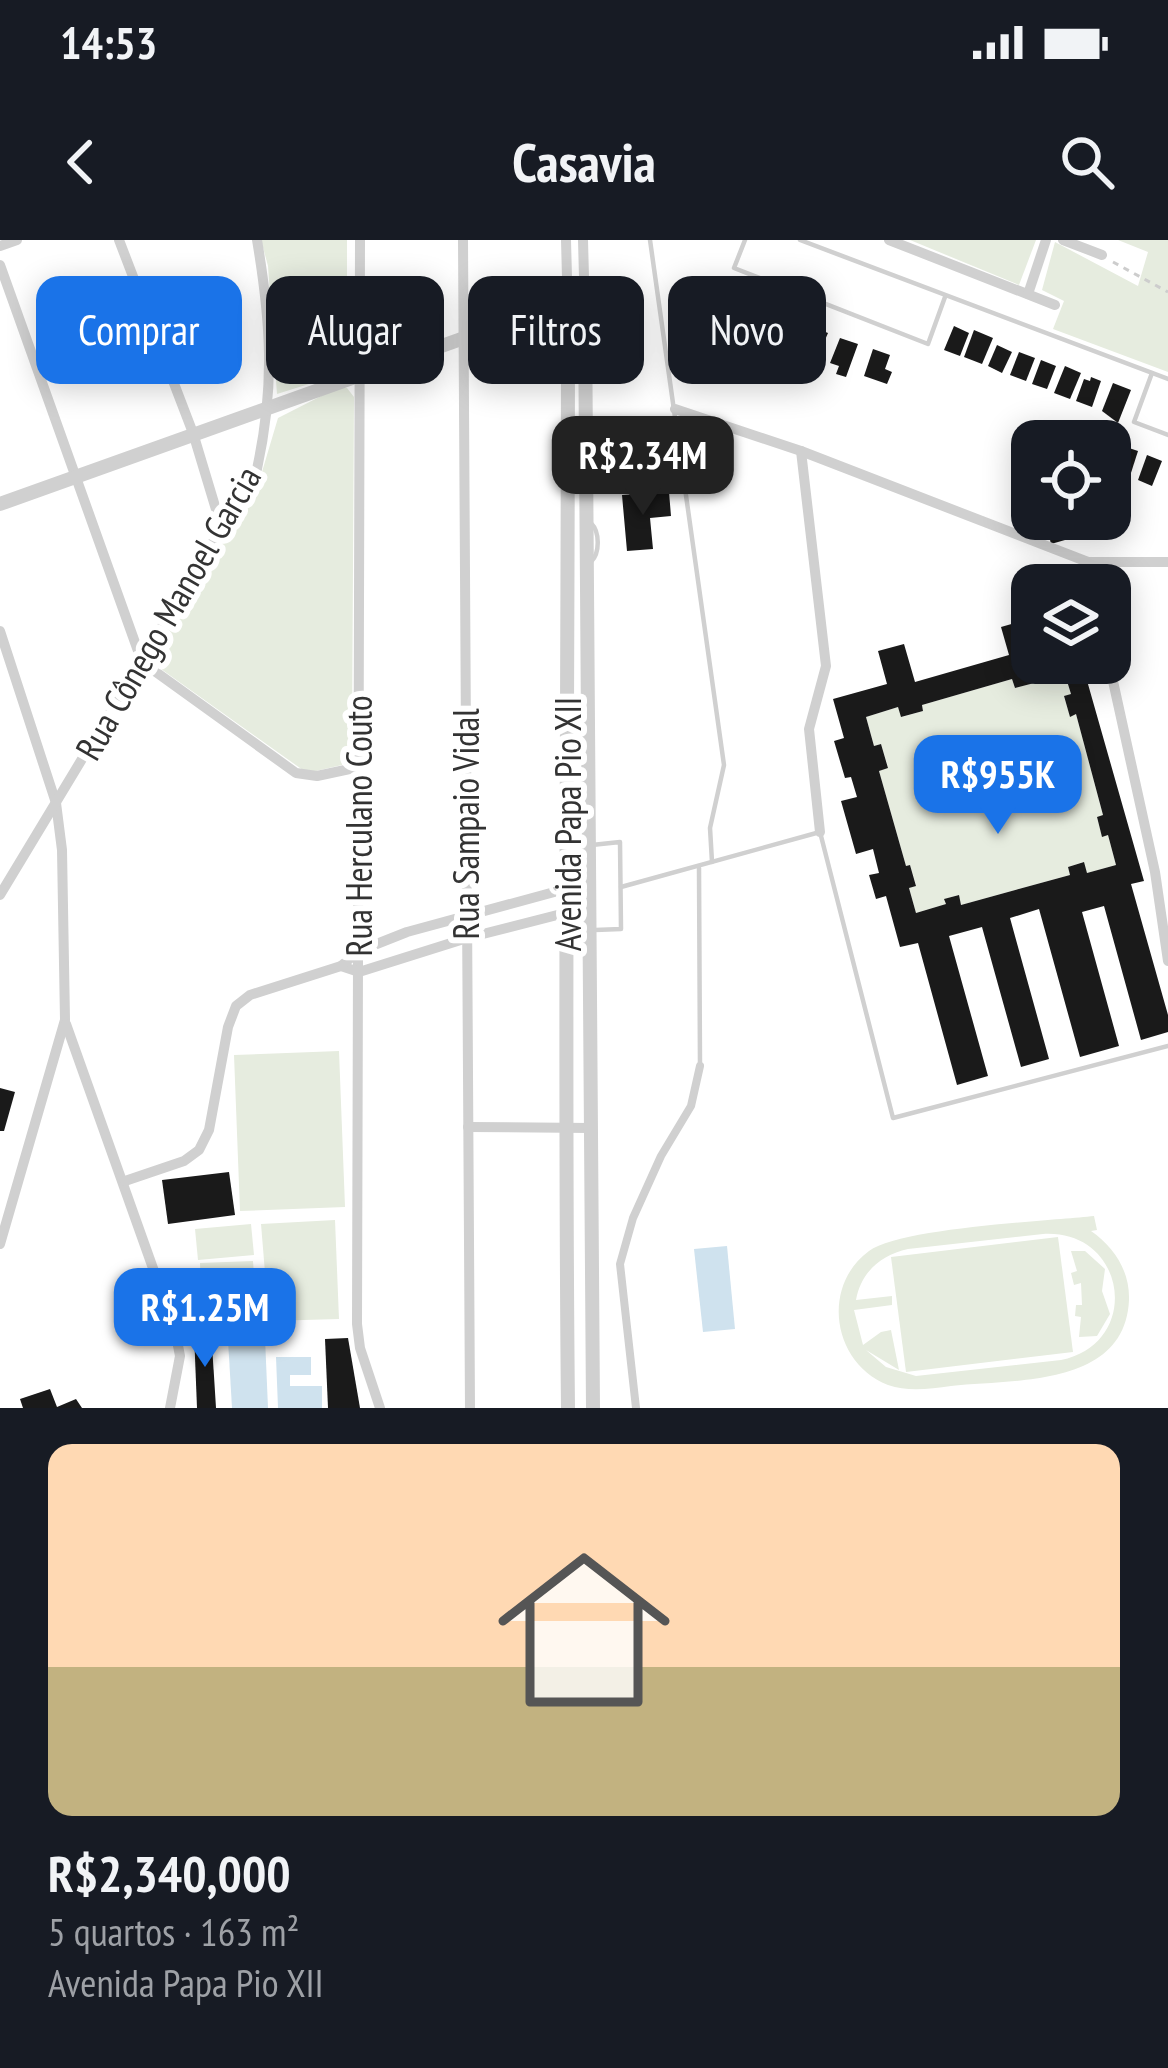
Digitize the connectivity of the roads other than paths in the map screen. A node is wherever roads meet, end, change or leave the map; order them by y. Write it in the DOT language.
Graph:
graph roads {
  1 [pos="17,240"];
  2 [pos="119,240"];
  3 [pos="257,240"];
  4 [pos="360,240"];
  5 [pos="463,240"];
  6 [pos="566,240"];
  7 [pos="583,240"];
  8 [pos="650,240"];
  9 [pos="745,240"];
  10 [pos="800,240"];
  11 [pos="891,240"];
  12 [pos="1046,240"];
  13 [pos="1063,240"];
  14 [pos="0,246"];
  15 [pos="1102,255"];
  16 [pos="0,265"];
  17 [pos="359,276"];
  18 [pos="567,276"];
  19 [pos="584,276"];
  20 [pos="1028,294"];
  21 [pos="945,295"];
  22 [pos="1055,305"];
  23 [pos="468,337"];
  24 [pos="464,338"];
  25 [pos="444,345"];
  26 [pos="1152,373"];
  27 [pos="1168,379"];
  28 [pos="330,384"];
  29 [pos="358,384"];
  30 [pos="568,384"];
  31 [pos="585,384"];
  32 [pos="269,406"];
  33 [pos="675,409"];
  34 [pos="193,434"];
  35 [pos="1168,435"];
  36 [pos="801,451"];
  37 [pos="74,476"];
  38 [pos="568,480"];
  39 [pos="586,480"];
  40 [pos="0,504"];
  41 [pos="221,526"];
  42 [pos="1088,562"];
  43 [pos="1168,562"];
  44 [pos="0,631"];
  45 [pos="142,662"];
  46 [pos="568,669"];
  47 [pos="587,670"];
  48 [pos="1114,684"];
  49 [pos="358,767"];
  50 [pos="56,803"];
  51 [pos="820,832"];
  52 [pos="588,845"];
  53 [pos="569,848"];
  54 [pos="712,862"];
  55 [pos="699,866"];
  56 [pos="621,887"];
  57 [pos="569,888"];
  58 [pos="0,895"];
  59 [pos="569,912"];
  60 [pos="466,915"];
  61 [pos="587,930"];
  62 [pos="569,931"];
  63 [pos="466,938"];
  64 [pos="359,951"];
  65 [pos="1168,961"];
  66 [pos="341,966"];
  67 [pos="359,972"];
  68 [pos="64,1020"];
  69 [pos="1168,1046"];
  70 [pos="700,1066"];
  71 [pos="468,1127"];
  72 [pos="590,1128"];
  73 [pos="565,1129"];
  74 [pos="125,1181"];
  75 [pos="0,1244"];
  76 [pos="170,1408"];
  77 [pos="380,1408"];
  78 [pos="470,1408"];
  79 [pos="568,1408"];
  80 [pos="593,1408"];
  81 [pos="635,1408"];
  1 -- 14 [label="street"];
  2 -- 34 [label="street"];
  3 -- 32 [label="street, Rua Cônego Manoel Garcia"];
  4 -- 17 [label="street, Rua Herculano Couto"];
  5 -- 24 [label="street, Rua Sampaio Vidal"];
  6 -- 18 [label="street, Avenida Papa Pio XII"];
  7 -- 19 [label="street, Avenida Papa Pio XII"];
  8 -- 33 [label="lane"];
  9 -- 21 [label="lane"];
  10 -- 21 [label="lane"];
  11 -- 20 [label="street"];
  12 -- 20 [label="street"];
  13 -- 15 [label="street"];
  16 -- 37 [label="street"];
  20 -- 22 [label="street"];
  21 -- 26 [label="lane"];
  23 -- 24 [label="street"];
  24 -- 25 [label="street"];
  24 -- 60 [label="street, Rua Sampaio Vidal"];
  26 -- 27 [label="lane"];
  26 -- 35 [label="lane"];
  28 -- 32 [label="street"];
  29 -- 49 [label="street, Rua Herculano Couto"];
  30 -- 38 [label="street, Avenida Papa Pio XII"];
  31 -- 39 [label="street, Avenida Papa Pio XII"];
  32 -- 34 [label="street"];
  32 -- 41 [label="street, Rua Cônego Manoel Garcia"];
  33 -- 36 [label="street"];
  33 -- 54 [label="lane"];
  34 -- 37 [label="street"];
  34 -- 41 [label="street"];
  36 -- 42 [label="street"];
  36 -- 51 [label="street"];
  37 -- 40 [label="street"];
  37 -- 45 [label="street"];
  38 -- 39 [label="street"];
  38 -- 46 [label="street, Avenida Papa Pio XII"];
  39 -- 47 [label="street, Avenida Papa Pio XII"];
  41 -- 45 [label="street, Rua Cônego Manoel Garcia"];
  42 -- 43 [label="street"];
  44 -- 50 [label="street"];
  45 -- 49 [label="street"];
  45 -- 50 [label="street, Rua Cônego Manoel Garcia"];
  46 -- 47 [label="street"];
  46 -- 53 [label="street, Avenida Papa Pio XII"];
  47 -- 52 [label="street, Avenida Papa Pio XII"];
  48 -- 65 [label="street"];
  49 -- 64 [label="street, Rua Herculano Couto"];
  50 -- 58 [label="street, Rua Cônego Manoel Garcia"];
  50 -- 68 [label="street"];
  51 -- 54 [label="lane"];
  51 -- 69 [label="lane"];
  52 -- 53 [label="lane"];
  52 -- 56 [label="lane"];
  52 -- 61 [label="street, Avenida Papa Pio XII"];
  53 -- 57 [label="street, Avenida Papa Pio XII"];
  54 -- 55 [label="lane"];
  55 -- 56 [label="lane"];
  55 -- 70 [label="lane"];
  56 -- 61 [label="lane"];
  57 -- 59 [label="street, Avenida Papa Pio XII"];
  57 -- 60 [label="street"];
  59 -- 62 [label="street, Avenida Papa Pio XII"];
  59 -- 63 [label="street"];
  60 -- 63 [label="street, Rua Sampaio Vidal"];
  60 -- 64 [label="street"];
  61 -- 62 [label="lane"];
  61 -- 72 [label="street, Avenida Papa Pio XII"];
  62 -- 73 [label="street, Avenida Papa Pio XII"];
  63 -- 67 [label="street"];
  63 -- 71 [label="street, Rua Sampaio Vidal"];
  64 -- 66 [label="street"];
  64 -- 67 [label="street, Rua Herculano Couto"];
  66 -- 67 [label="street"];
  66 -- 74 [label="street"];
  67 -- 77 [label="street, Rua Herculano Couto"];
  68 -- 74 [label="street"];
  68 -- 75 [label="street"];
  70 -- 81 [label="street"];
  71 -- 73 [label="street"];
  71 -- 78 [label="street, Rua Sampaio Vidal"];
  72 -- 73 [label="street"];
  72 -- 80 [label="street, Avenida Papa Pio XII"];
  73 -- 79 [label="street, Avenida Papa Pio XII"];
  74 -- 76 [label="street"];
}
